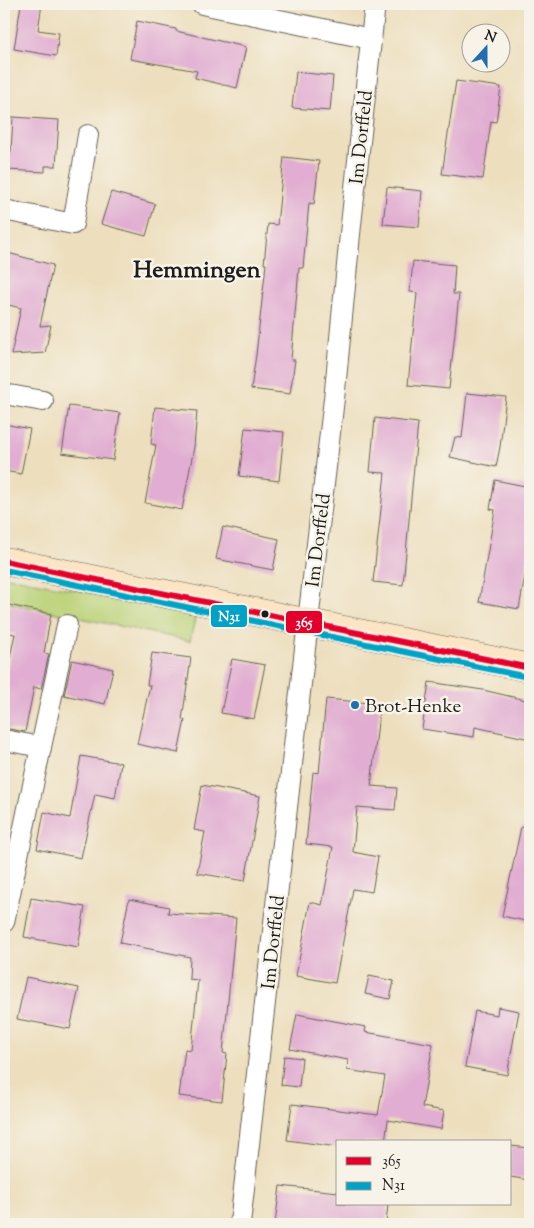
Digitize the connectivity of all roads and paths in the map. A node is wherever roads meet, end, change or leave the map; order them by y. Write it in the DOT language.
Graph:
graph roads {
  1 [pos="202,4"];
  2 [pos="374,4"];
  3 [pos="371,39"];
  4 [pos="88,135"];
  5 [pos="4,210"];
  6 [pos="4,394"];
  7 [pos="42,401"];
  8 [pos="4,561"];
  9 [pos="308,623"];
  10 [pos="67,625"];
  11 [pos="530,668"];
  12 [pos="4,740"];
  13 [pos="41,747"];
  14 [pos="4,922"];
  15 [pos="240,1224"];
  1 -- 3 [label="street"];
  2 -- 3 [label="street, Im Dorffeld"];
  3 -- 9 [label="street, Im Dorffeld"];
  4 -- 5 [label="street"];
  6 -- 7 [label="street"];
  8 -- 9 [label="main road"];
  9 -- 11 [label="main road"];
  9 -- 15 [label="street, Im Dorffeld"];
  10 -- 13 [label="street"];
  12 -- 13 [label="street"];
  13 -- 14 [label="street"];
}
